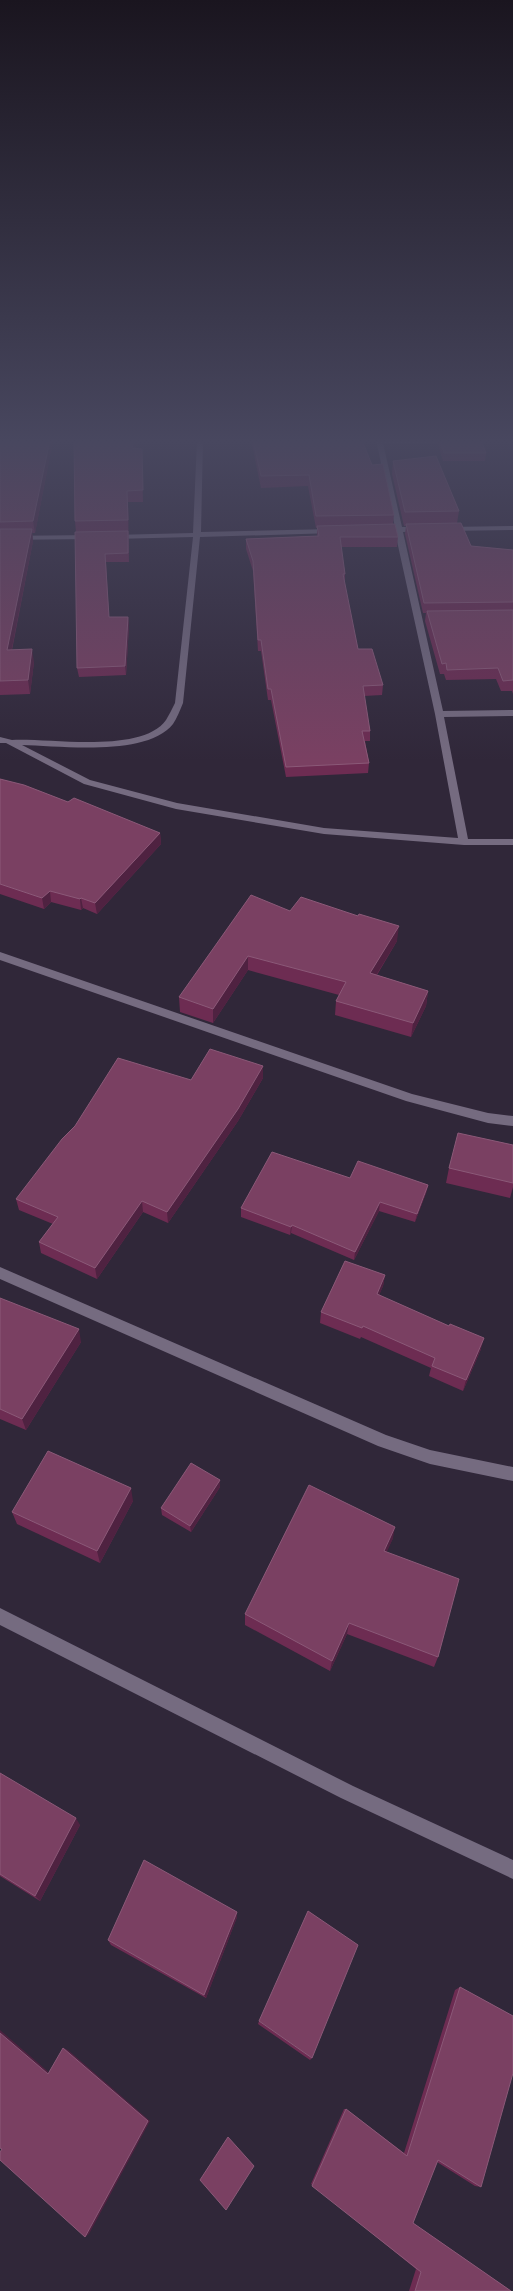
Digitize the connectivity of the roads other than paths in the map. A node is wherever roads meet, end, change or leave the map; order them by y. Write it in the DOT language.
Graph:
graph roads {
  1 [pos="196,547"];
  2 [pos="403,547"];
  3 [pos="513,713"];
  4 [pos="439,714"];
  5 [pos="4,740"];
  6 [pos="464,842"];
  7 [pos="513,842"];
  8 [pos="0,956"];
  9 [pos="513,1121"];
  10 [pos="0,1273"];
  11 [pos="513,1474"];
  12 [pos="0,1616"];
  13 [pos="513,1870"];
  1 -- 5 [label="street"];
  2 -- 4 [label="street"];
  3 -- 4 [label="street"];
  4 -- 6 [label="street"];
  5 -- 6 [label="street"];
  6 -- 7 [label="street"];
  8 -- 9 [label="street"];
  10 -- 11 [label="street"];
  12 -- 13 [label="street"];
}
